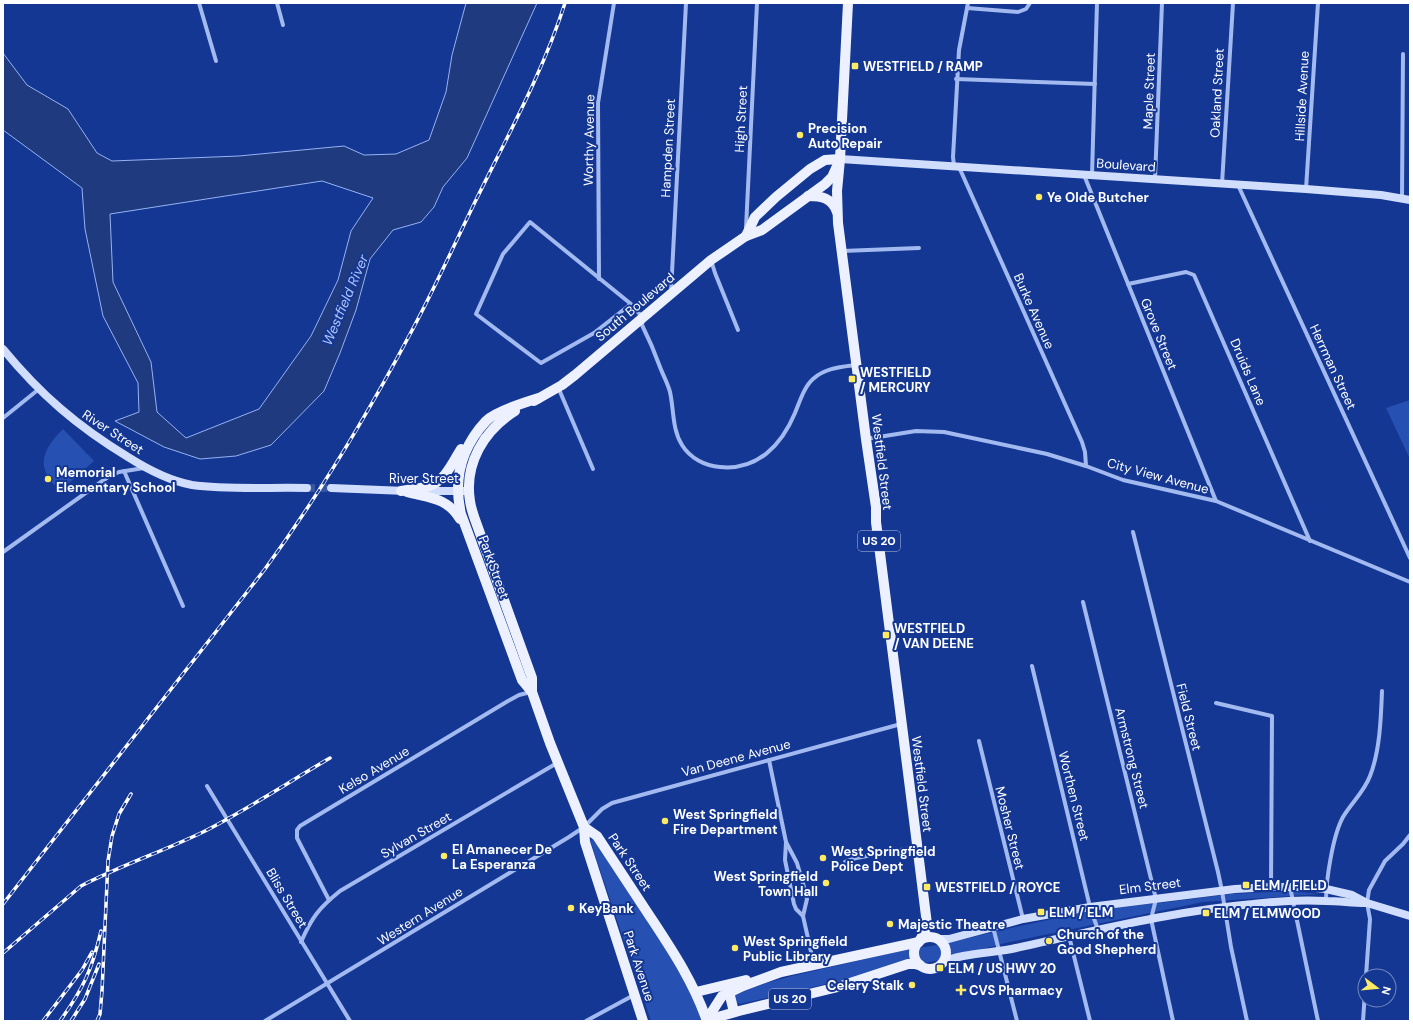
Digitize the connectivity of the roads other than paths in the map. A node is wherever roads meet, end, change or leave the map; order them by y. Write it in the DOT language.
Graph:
graph roads {
  1 [pos="199,3"];
  2 [pos="277,3"];
  3 [pos="614,3"];
  4 [pos="686,3"];
  5 [pos="757,3"];
  6 [pos="848,3"];
  7 [pos="968,3"];
  8 [pos="1030,3"];
  9 [pos="1097,3"];
  10 [pos="1162,3"];
  11 [pos="1233,3"];
  12 [pos="1318,3"];
  13 [pos="967,8"];
  14 [pos="283,25"];
  15 [pos="1403,54"];
  16 [pos="216,61"];
  17 [pos="956,79"];
  18 [pos="1095,84"];
  19 [pos="840,159"];
  20 [pos="956,166"];
  21 [pos="1088,175"];
  22 [pos="1155,179"];
  23 [pos="1222,184"];
  24 [pos="1238,185"];
  25 [pos="1306,189"];
  26 [pos="808,196"];
  27 [pos="1406,199"];
  28 [pos="837,212"];
  29 [pos="746,236"];
  30 [pos="919,248"];
  31 [pos="841,251"];
  32 [pos="711,260"];
  33 [pos="599,279"];
  34 [pos="1128,284"];
  35 [pos="671,294"];
  36 [pos="631,304"];
  37 [pos="643,318"];
  38 [pos="738,330"];
  39 [pos="3,349"];
  40 [pos="856,366"];
  41 [pos="558,387"];
  42 [pos="39,389"];
  43 [pos="539,398"];
  44 [pos="3,418"];
  45 [pos="486,421"];
  46 [pos="866,439"];
  47 [pos="1086,466"];
  48 [pos="146,468"];
  49 [pos="593,469"];
  50 [pos="124,471"];
  51 [pos="307,488"];
  52 [pos="331,488"];
  53 [pos="470,490"];
  54 [pos="401,491"];
  55 [pos="458,492"];
  56 [pos="1216,501"];
  57 [pos="1133,532"];
  58 [pos="468,533"];
  59 [pos="1310,541"];
  60 [pos="3,552"];
  61 [pos="1410,558"];
  62 [pos="1410,582"];
  63 [pos="1083,602"];
  64 [pos="183,606"];
  65 [pos="1032,666"];
  66 [pos="1382,691"];
  67 [pos="532,692"];
  68 [pos="1216,704"];
  69 [pos="901,724"];
  70 [pos="979,741"];
  71 [pos="768,760"];
  72 [pos="558,763"];
  73 [pos="207,786"];
  74 [pos="584,827"];
  75 [pos="1410,835"];
  76 [pos="786,842"];
  77 [pos="917,847"];
  78 [pos="845,862"];
  79 [pos="1271,887"];
  80 [pos="1290,887"];
  81 [pos="1326,890"];
  82 [pos="1222,891"];
  83 [pos="1156,899"];
  84 [pos="329,900"];
  85 [pos="1293,901"];
  86 [pos="1326,901"];
  87 [pos="1367,903"];
  88 [pos="1090,906"];
  89 [pos="1224,907"];
  90 [pos="803,916"];
  91 [pos="1410,916"];
  92 [pos="1022,919"];
  93 [pos="1151,919"];
  94 [pos="927,924"];
  95 [pos="993,927"];
  96 [pos="1098,930"];
  97 [pos="1069,936"];
  98 [pos="936,938"];
  99 [pos="919,941"];
  100 [pos="301,942"];
  101 [pos="1000,952"];
  102 [pos="942,963"];
  103 [pos="814,965"];
  104 [pos="920,965"];
  105 [pos="1367,968"];
  106 [pos="781,972"];
  107 [pos="328,984"];
  108 [pos="696,992"];
  109 [pos="729,992"];
  110 [pos="635,995"];
  111 [pos="1364,1008"];
  112 [pos="734,1012"];
  113 [pos="265,1021"];
  114 [pos="350,1021"];
  115 [pos="586,1021"];
  116 [pos="643,1021"];
  117 [pos="707,1021"];
  118 [pos="1017,1021"];
  119 [pos="1090,1021"];
  120 [pos="1173,1021"];
  121 [pos="1248,1021"];
  122 [pos="1318,1021"];
  123 [pos="1363,1021"];
  1 -- 16 [label="street"];
  2 -- 14 [label="street"];
  3 -- 33 [label="street, Worthy Avenue"];
  4 -- 35 [label="street, Hampden Street"];
  5 -- 29 [label="street, High Street"];
  6 -- 19 [label="main road, Westfield Street / US 20"];
  7 -- 13 [label="street"];
  8 -- 13 [label="street"];
  9 -- 18 [label="street"];
  10 -- 22 [label="street, Maple Street"];
  11 -- 23 [label="street, Oakland Street"];
  12 -- 25 [label="street, Hillside Avenue"];
  13 -- 17 [label="street"];
  15 -- 27 [label="street"];
  17 -- 18 [label="street"];
  17 -- 20 [label="street"];
  18 -- 21 [label="street"];
  19 -- 20 [label="main road, Boulevard"];
  19 -- 26 [label="main road, South Boulevard"];
  19 -- 28 [label="main road, Westfield Street / US 20"];
  19 -- 29 [label="main road, South Boulevard"];
  20 -- 21 [label="main road, Boulevard"];
  20 -- 47 [label="street, Burke Avenue"];
  21 -- 22 [label="main road, Boulevard"];
  21 -- 34 [label="street, Grove Street"];
  22 -- 23 [label="main road, Boulevard"];
  23 -- 24 [label="main road, Boulevard"];
  24 -- 25 [label="main road, Boulevard"];
  24 -- 61 [label="street, Herrman Street"];
  25 -- 27 [label="main road, Boulevard"];
  26 -- 28 [label="main road"];
  26 -- 29 [label="main road, South Boulevard"];
  28 -- 31 [label="main road, Westfield Street / US 20"];
  29 -- 32 [label="main road, South Boulevard"];
  30 -- 31 [label="street"];
  31 -- 40 [label="main road, Westfield Street / US 20"];
  32 -- 35 [label="main road, South Boulevard"];
  32 -- 38 [label="street"];
  33 -- 36 [label="street"];
  33 -- 36 [label="street"];
  34 -- 56 [label="street, Grove Street"];
  34 -- 59 [label="street, Druids Lane"];
  35 -- 37 [label="main road, South Boulevard"];
  36 -- 37 [label="street"];
  37 -- 40 [label="street"];
  37 -- 41 [label="main road, South Boulevard"];
  39 -- 42 [label="main road, River Street"];
  40 -- 46 [label="main road, Westfield Street / US 20"];
  41 -- 43 [label="main road, South Boulevard"];
  41 -- 49 [label="street"];
  42 -- 44 [label="street"];
  42 -- 48 [label="main road, River Street"];
  43 -- 45 [label="main road, South Boulevard"];
  43 -- 53 [label="main road, South Boulevard"];
  45 -- 54 [label="main road"];
  45 -- 55 [label="main road, South Boulevard"];
  46 -- 47 [label="street, City View Avenue"];
  46 -- 69 [label="main road, Westfield Street / US 20"];
  47 -- 56 [label="street, City View Avenue"];
  48 -- 50 [label="street"];
  48 -- 51 [label="main road, River Street"];
  50 -- 60 [label="street"];
  50 -- 64 [label="street"];
  52 -- 54 [label="main road, River Street"];
  53 -- 55 [label="main road, River Street"];
  53 -- 67 [label="main road, Park Street"];
  54 -- 55 [label="main road, River Street"];
  54 -- 58 [label="main road"];
  55 -- 58 [label="main road, Park Street"];
  56 -- 59 [label="street, City View Avenue"];
  57 -- 82 [label="street, Field Street"];
  58 -- 67 [label="main road, Park Street"];
  59 -- 62 [label="street, City View Avenue"];
  63 -- 83 [label="street, Armstrong Street"];
  65 -- 88 [label="street, Worthen Street"];
  66 -- 81 [label="street"];
  67 -- 72 [label="main road, Park Street"];
  67 -- 84 [label="street, Kelso Avenue"];
  68 -- 79 [label="street"];
  69 -- 71 [label="street, Van Deene Avenue"];
  69 -- 77 [label="main road, Westfield Street / US 20"];
  70 -- 92 [label="street, Mosher Street"];
  71 -- 74 [label="street, Van Deene Avenue"];
  71 -- 76 [label="street"];
  72 -- 74 [label="main road, Park Street"];
  72 -- 84 [label="street, Sylvan Street"];
  73 -- 100 [label="street, Bliss Street"];
  74 -- 107 [label="street, Western Avenue"];
  74 -- 108 [label="main road, Park Street"];
  74 -- 110 [label="main road, Park Avenue"];
  75 -- 87 [label="street"];
  76 -- 90 [label="street"];
  76 -- 90 [label="street"];
  77 -- 78 [label="street"];
  77 -- 94 [label="main road, Westfield Street / US 20"];
  79 -- 80 [label="main road, Elm Street"];
  79 -- 82 [label="main road, Elm Street"];
  80 -- 81 [label="main road, Elm Street"];
  80 -- 85 [label="street"];
  81 -- 86 [label="street"];
  81 -- 87 [label="main road, Elm Street"];
  82 -- 83 [label="main road, Elm Street"];
  82 -- 89 [label="street, Field Street"];
  83 -- 88 [label="main road, Elm Street"];
  83 -- 93 [label="street, Armstrong Street"];
  84 -- 100 [label="street, Sylvan Street"];
  85 -- 86 [label="main road, Elm Street"];
  85 -- 89 [label="main road, Elm Street"];
  85 -- 122 [label="street"];
  86 -- 87 [label="main road, Elm Street"];
  87 -- 91 [label="main road, Elm Street"];
  87 -- 105 [label="street"];
  88 -- 92 [label="main road, Elm Street"];
  88 -- 96 [label="street, Worthen Street"];
  89 -- 93 [label="main road, Elm Street"];
  89 -- 121 [label="street, Field Street"];
  90 -- 103 [label="street"];
  92 -- 95 [label="main road, Elm Street"];
  93 -- 96 [label="main road, Elm Street"];
  93 -- 120 [label="street"];
  94 -- 98 [label="main road, Westfield Street / US 20"];
  94 -- 99 [label="main road"];
  95 -- 98 [label="main road, Elm Street"];
  95 -- 101 [label="street"];
  96 -- 97 [label="main road, Elm Street"];
  97 -- 101 [label="main road, Elm Street"];
  97 -- 119 [label="street"];
  98 -- 99 [label="main road"];
  98 -- 102 [label="main road, US 20"];
  99 -- 103 [label="main road, US 20"];
  99 -- 104 [label="main road"];
  100 -- 107 [label="street, Bliss Street"];
  101 -- 102 [label="main road, Elm Street"];
  101 -- 118 [label="street"];
  102 -- 104 [label="main road"];
  103 -- 106 [label="main road, US 20"];
  104 -- 112 [label="main road, US 20"];
  106 -- 108 [label="main road"];
  106 -- 109 [label="main road, US 20"];
  107 -- 113 [label="street, Western Avenue"];
  107 -- 114 [label="street, Bliss Street"];
  108 -- 117 [label="main road, Park Street"];
  109 -- 112 [label="main road"];
  109 -- 117 [label="main road, US 20"];
  110 -- 115 [label="street"];
  110 -- 116 [label="main road, Park Avenue"];
  111 -- 123 [label="street"];
  112 -- 117 [label="main road, US 20"];
}
